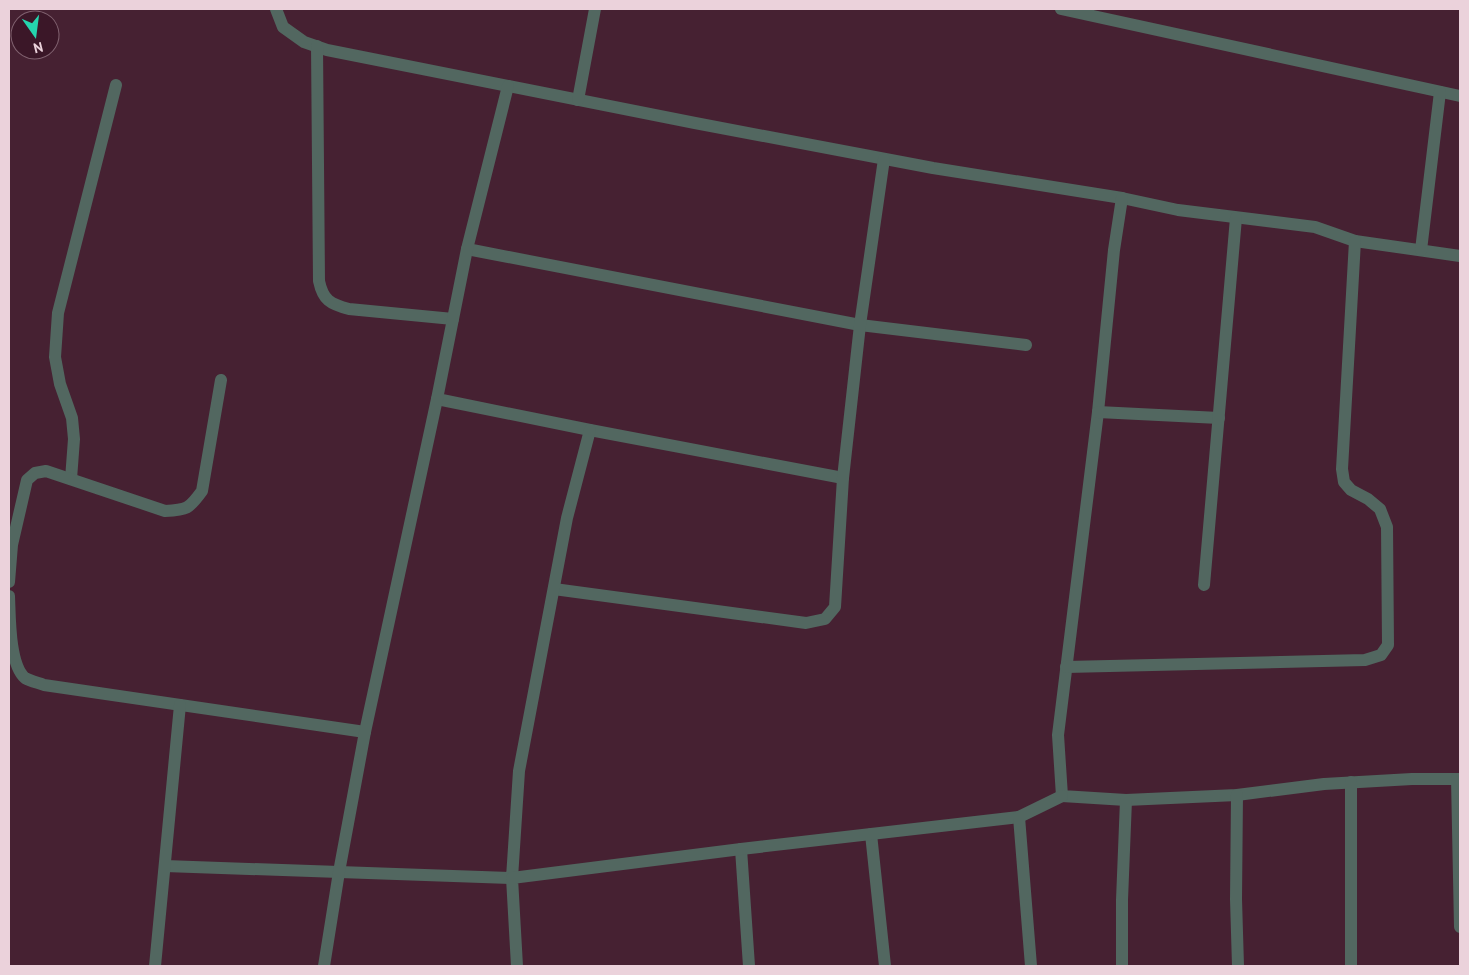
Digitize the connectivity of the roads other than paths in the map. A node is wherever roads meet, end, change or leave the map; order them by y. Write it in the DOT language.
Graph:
graph roads {
  1 [pos="276,9"];
  2 [pos="595,9"];
  3 [pos="1061,9"];
  4 [pos="317,46"];
  5 [pos="116,85"];
  6 [pos="508,86"];
  7 [pos="1440,92"];
  8 [pos="1460,96"];
  9 [pos="578,100"];
  10 [pos="884,159"];
  11 [pos="1122,198"];
  12 [pos="1236,218"];
  13 [pos="1355,241"];
  14 [pos="467,249"];
  15 [pos="1421,250"];
  16 [pos="1460,256"];
  17 [pos="453,319"];
  18 [pos="860,325"];
  19 [pos="1026,344"];
  20 [pos="221,380"];
  21 [pos="437,399"];
  22 [pos="1098,412"];
  23 [pos="1219,418"];
  24 [pos="590,430"];
  25 [pos="843,478"];
  26 [pos="71,479"];
  27 [pos="9,582"];
  28 [pos="1204,585"];
  29 [pos="554,589"];
  30 [pos="9,596"];
  31 [pos="13,665"];
  32 [pos="1066,667"];
  33 [pos="180,705"];
  34 [pos="365,732"];
  35 [pos="1459,779"];
  36 [pos="1351,782"];
  37 [pos="1238,794"];
  38 [pos="1062,796"];
  39 [pos="1126,800"];
  40 [pos="1019,818"];
  41 [pos="871,834"];
  42 [pos="741,849"];
  43 [pos="164,866"];
  44 [pos="339,872"];
  45 [pos="512,878"];
  46 [pos="1460,927"];
  47 [pos="155,966"];
  48 [pos="324,966"];
  49 [pos="517,966"];
  50 [pos="749,966"];
  51 [pos="885,966"];
  52 [pos="1031,966"];
  53 [pos="1122,966"];
  54 [pos="1238,966"];
  55 [pos="1350,966"];
  1 -- 4 [label="street"];
  2 -- 9 [label="street"];
  3 -- 7 [label="street"];
  4 -- 6 [label="street"];
  4 -- 17 [label="street"];
  5 -- 26 [label="street"];
  6 -- 9 [label="street"];
  6 -- 14 [label="street"];
  7 -- 8 [label="street"];
  7 -- 15 [label="street"];
  9 -- 10 [label="street"];
  10 -- 11 [label="street"];
  10 -- 18 [label="street"];
  11 -- 12 [label="street"];
  11 -- 22 [label="street"];
  12 -- 13 [label="street"];
  12 -- 23 [label="street"];
  13 -- 15 [label="street"];
  13 -- 32 [label="street"];
  14 -- 17 [label="street"];
  14 -- 18 [label="street"];
  15 -- 16 [label="street"];
  17 -- 21 [label="street"];
  18 -- 19 [label="street"];
  18 -- 25 [label="street"];
  20 -- 26 [label="street"];
  21 -- 24 [label="street"];
  21 -- 34 [label="street"];
  22 -- 23 [label="street"];
  22 -- 32 [label="street"];
  23 -- 28 [label="street"];
  24 -- 25 [label="street"];
  24 -- 29 [label="street"];
  25 -- 29 [label="street"];
  26 -- 27 [label="street"];
  29 -- 45 [label="street"];
  30 -- 31 [label="street"];
  31 -- 33 [label="street"];
  32 -- 38 [label="street"];
  33 -- 34 [label="street"];
  33 -- 43 [label="street"];
  34 -- 44 [label="street"];
  35 -- 36 [label="street"];
  35 -- 46 [label="street"];
  36 -- 37 [label="street"];
  36 -- 55 [label="street"];
  37 -- 39 [label="street"];
  37 -- 54 [label="street"];
  38 -- 39 [label="street"];
  38 -- 40 [label="street"];
  39 -- 53 [label="street"];
  40 -- 41 [label="street"];
  40 -- 52 [label="street"];
  41 -- 42 [label="street"];
  41 -- 51 [label="street"];
  42 -- 45 [label="street"];
  42 -- 50 [label="street"];
  43 -- 44 [label="street"];
  43 -- 47 [label="street"];
  44 -- 45 [label="street"];
  44 -- 48 [label="street"];
  45 -- 49 [label="street"];
}
